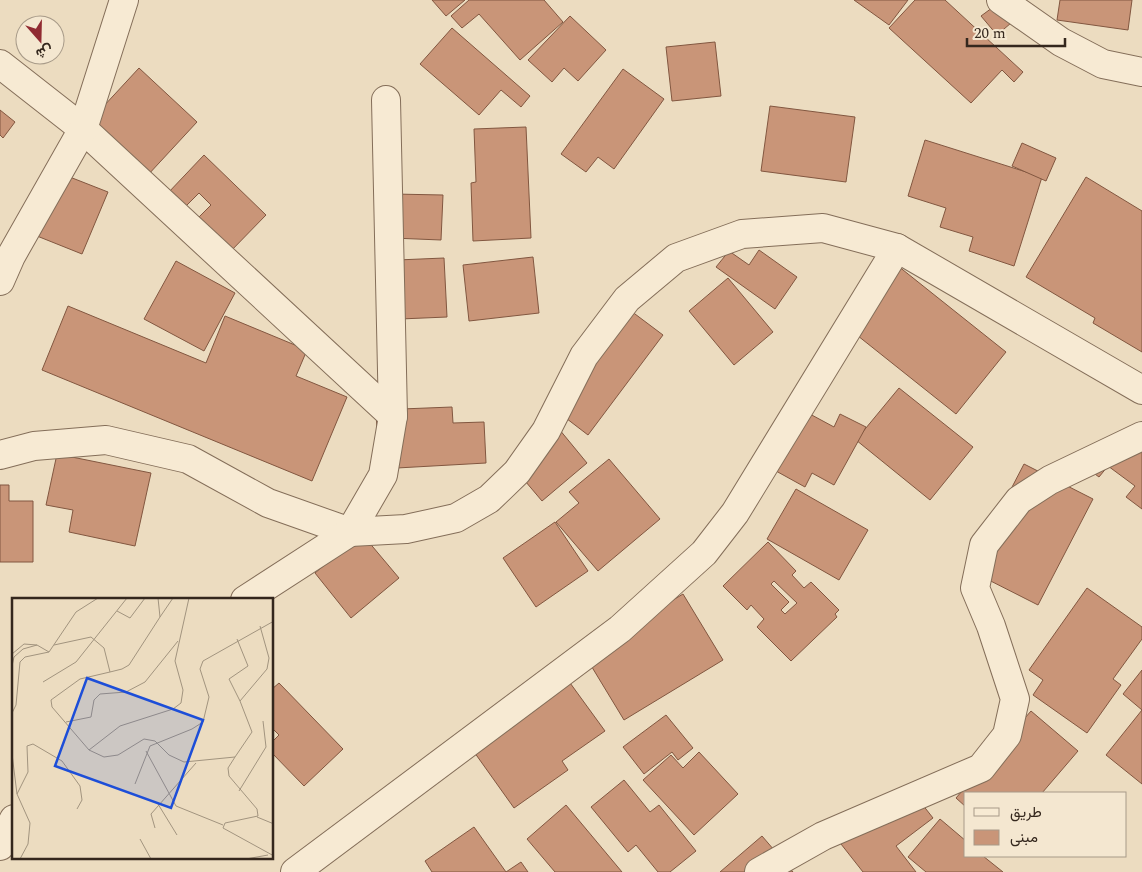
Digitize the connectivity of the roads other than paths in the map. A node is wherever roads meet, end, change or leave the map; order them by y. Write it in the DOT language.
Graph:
graph roads {
  1 [pos="124,0"];
  2 [pos="1001,0"];
  3 [pos="0,64"];
  4 [pos="1142,72"];
  5 [pos="386,100"];
  6 [pos="82,129"];
  7 [pos="898,248"];
  8 [pos="0,281"];
  9 [pos="1142,390"];
  10 [pos="393,416"];
  11 [pos="1142,436"];
  12 [pos="0,455"];
  13 [pos="350,532"];
  14 [pos="248,598"];
  15 [pos="12,823"];
  16 [pos="0,846"];
  17 [pos="295,872"];
  18 [pos="759,872"];
  1 -- 6 [label="street"];
  2 -- 4 [label="street"];
  3 -- 6 [label="street"];
  5 -- 10 [label="street"];
  6 -- 8 [label="street"];
  6 -- 10 [label="street"];
  7 -- 9 [label="street"];
  7 -- 13 [label="street"];
  7 -- 17 [label="street"];
  10 -- 13 [label="street"];
  11 -- 18 [label="street"];
  12 -- 13 [label="street"];
  13 -- 14 [label="street"];
  15 -- 16 [label="street"];
}
